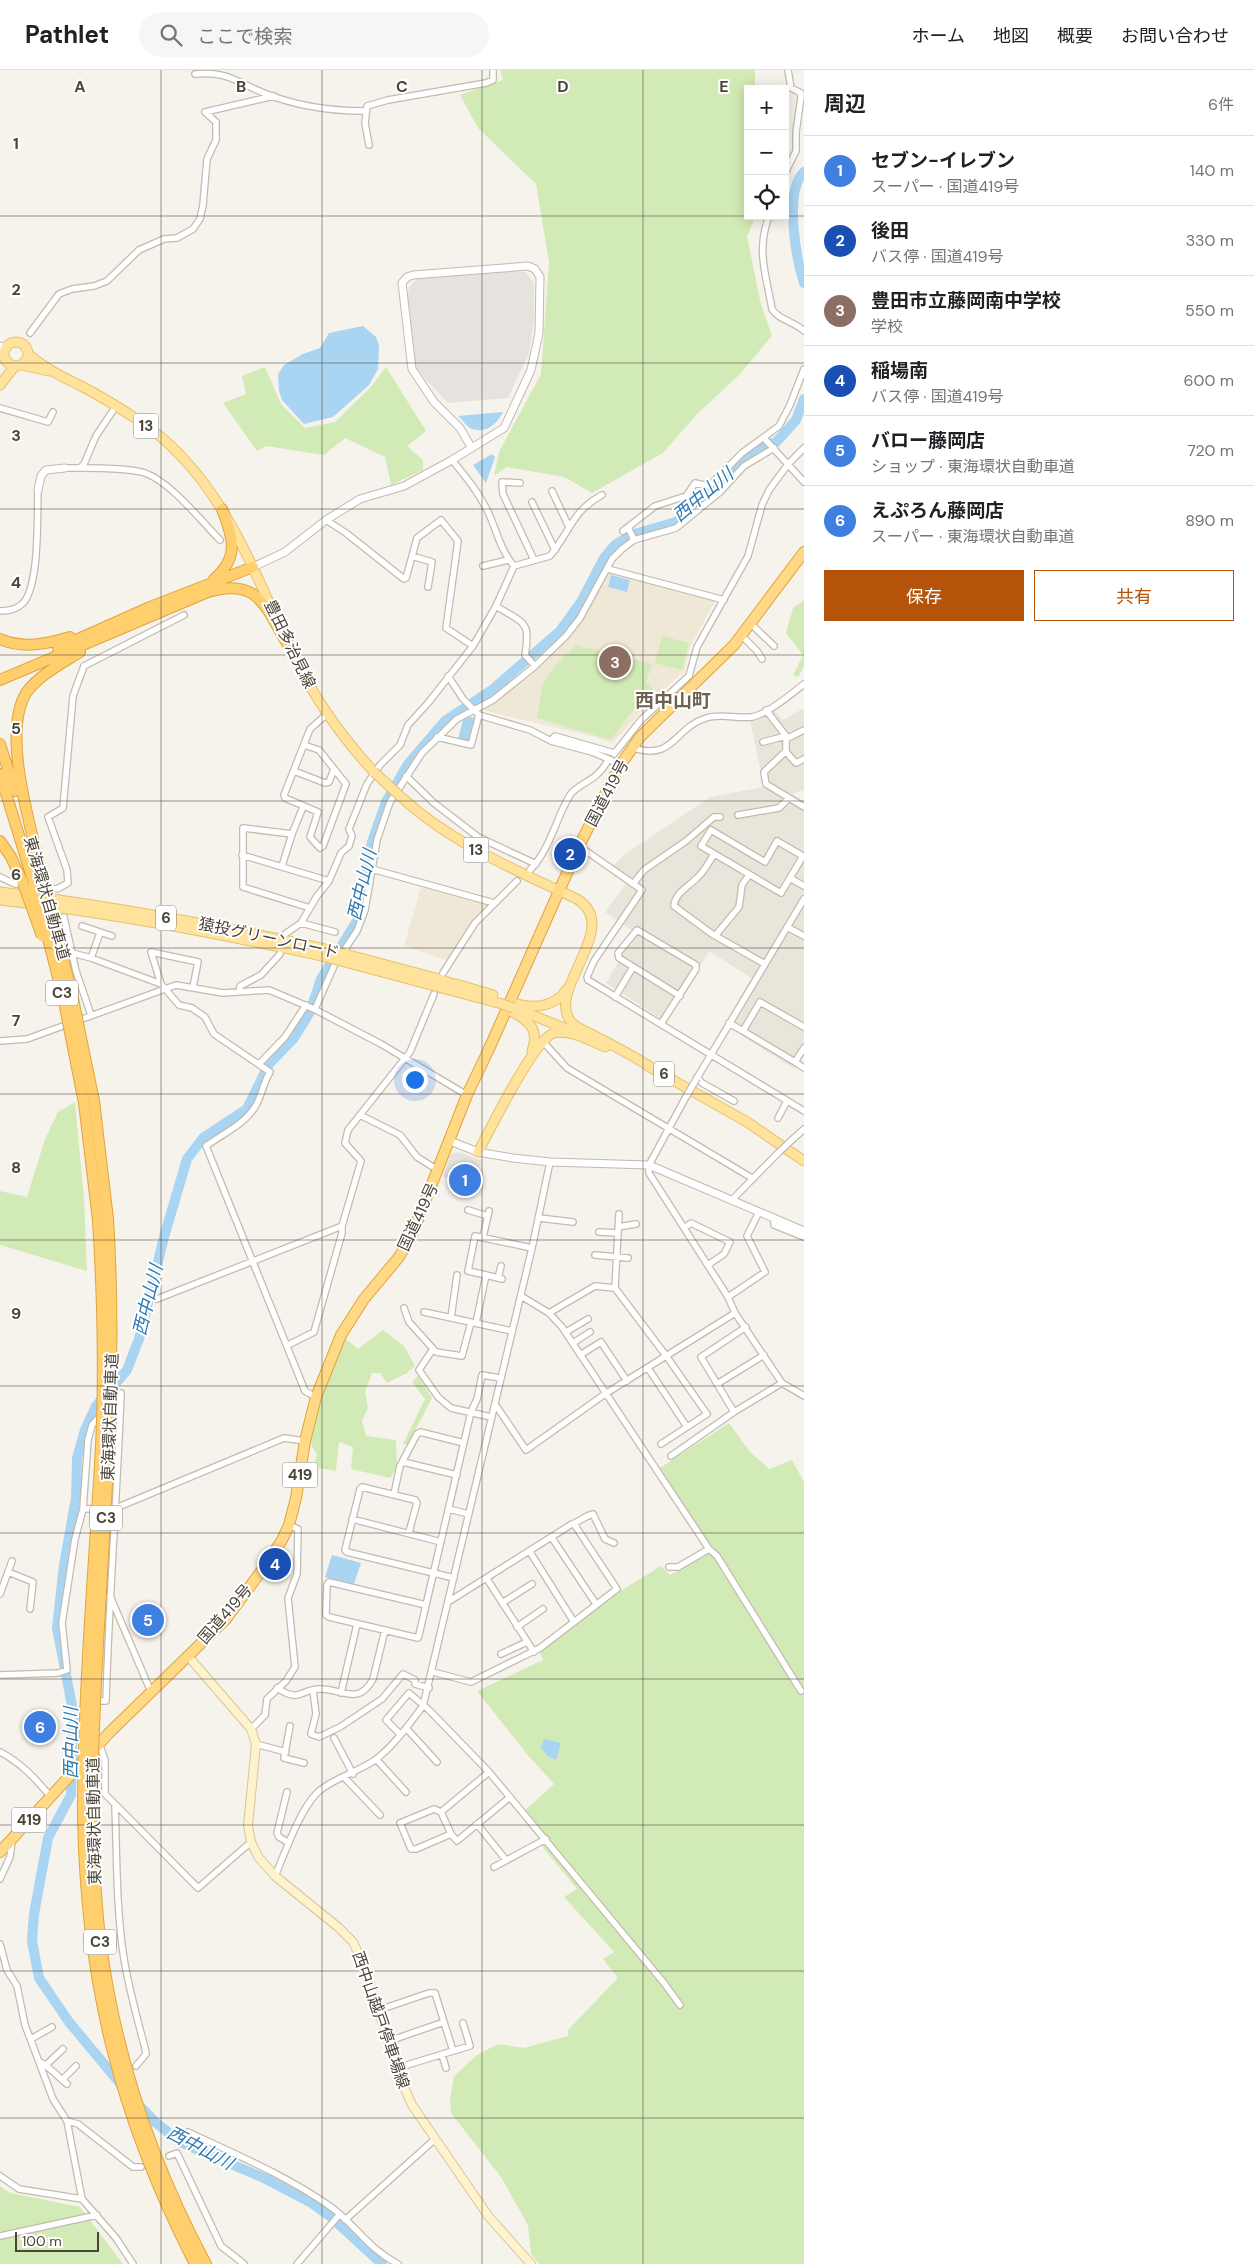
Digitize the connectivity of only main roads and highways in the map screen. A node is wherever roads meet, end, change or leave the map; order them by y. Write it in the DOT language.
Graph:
graph roads {
  1 [pos="3,347"];
  2 [pos="28,354"];
  3 [pos="2,362"];
  4 [pos="18,366"];
  5 [pos="49,371"];
  6 [pos="0,385"];
  7 [pos="222,509"];
  8 [pos="803,555"];
  9 [pos="254,567"];
  10 [pos="206,589"];
  11 [pos="105,632"];
  12 [pos="0,639"];
  13 [pos="288,645"];
  14 [pos="0,673"];
  15 [pos="0,680"];
  16 [pos="0,744"];
  17 [pos="0,774"];
  18 [pos="0,841"];
  19 [pos="39,885"];
  20 [pos="560,891"];
  21 [pos="0,892"];
  22 [pos="0,900"];
  23 [pos="328,954"];
  24 [pos="575,975"];
  25 [pos="514,1008"];
  26 [pos="71,1030"];
  27 [pos="633,1058"];
  28 [pos="530,1059"];
  29 [pos="652,1068"];
  30 [pos="89,1102"];
  31 [pos="478,1152"];
  32 [pos="804,1161"];
  33 [pos="188,1656"];
  34 [pos="87,1816"];
  35 [pos="0,1852"];
  36 [pos="195,2264"];
  37 [pos="206,2264"];
  38 [pos="531,2264"];
  1 -- 2 [label="main road, 豊田多治見線 / 13"];
  1 -- 3 [label="main road, 豊田多治見線 / 13"];
  2 -- 4 [label="main road"];
  2 -- 5 [label="main road, 豊田多治見線 / 13"];
  3 -- 4 [label="main road, 豊田多治見線 / 13"];
  4 -- 5 [label="main road, 豊田多治見線 / 13"];
  4 -- 6 [label="main road"];
  5 -- 7 [label="main road, 豊田多治見線 / 13"];
  7 -- 9 [label="main road, 豊田多治見線 / 13"];
  7 -- 10 [label="highway"];
  8 -- 20 [label="highway, 国道419号 / 419"];
  9 -- 10 [label="highway"];
  9 -- 13 [label="main road, 豊田多治見線 / 13"];
  10 -- 11 [label="highway"];
  10 -- 13 [label="highway"];
  11 -- 12 [label="highway"];
  11 -- 14 [label="highway"];
  11 -- 15 [label="highway"];
  11 -- 19 [label="highway"];
  13 -- 20 [label="main road, 豊田多治見線 / 13, bridge"];
  16 -- 19 [label="highway, 東海環状自動車道 / C3"];
  17 -- 19 [label="highway, 東海環状自動車道 / C3"];
  18 -- 26 [label="highway, bridge"];
  19 -- 26 [label="highway, 東海環状自動車道 / C3, bridge"];
  19 -- 30 [label="highway, 東海環状自動車道 / C3, bridge"];
  20 -- 24 [label="main road, 豊田多治見線"];
  20 -- 33 [label="highway, 国道419号 / 419"];
  21 -- 23 [label="main road, 猿投グリーンロード / 6"];
  22 -- 23 [label="main road, 猿投グリーンロード / 6"];
  23 -- 25 [label="main road, 猿投グリーンロード / 6, bridge"];
  24 -- 25 [label="main road"];
  24 -- 29 [label="main road"];
  25 -- 27 [label="main road, 6"];
  25 -- 28 [label="main road"];
  26 -- 30 [label="highway, 東海環状自動車道 / C3, bridge"];
  27 -- 28 [label="main road"];
  27 -- 29 [label="main road, 6"];
  28 -- 31 [label="main road"];
  29 -- 32 [label="main road, 6"];
  30 -- 34 [label="highway, 東海環状自動車道 / C3, bridge"];
  33 -- 35 [label="highway, 国道419号 / 419"];
  33 -- 38 [label="main road, 西中山越戸停車場線"];
  34 -- 36 [label="highway, 東海環状自動車道 / C3"];
  34 -- 37 [label="highway, 東海環状自動車道 / C3"];
}
